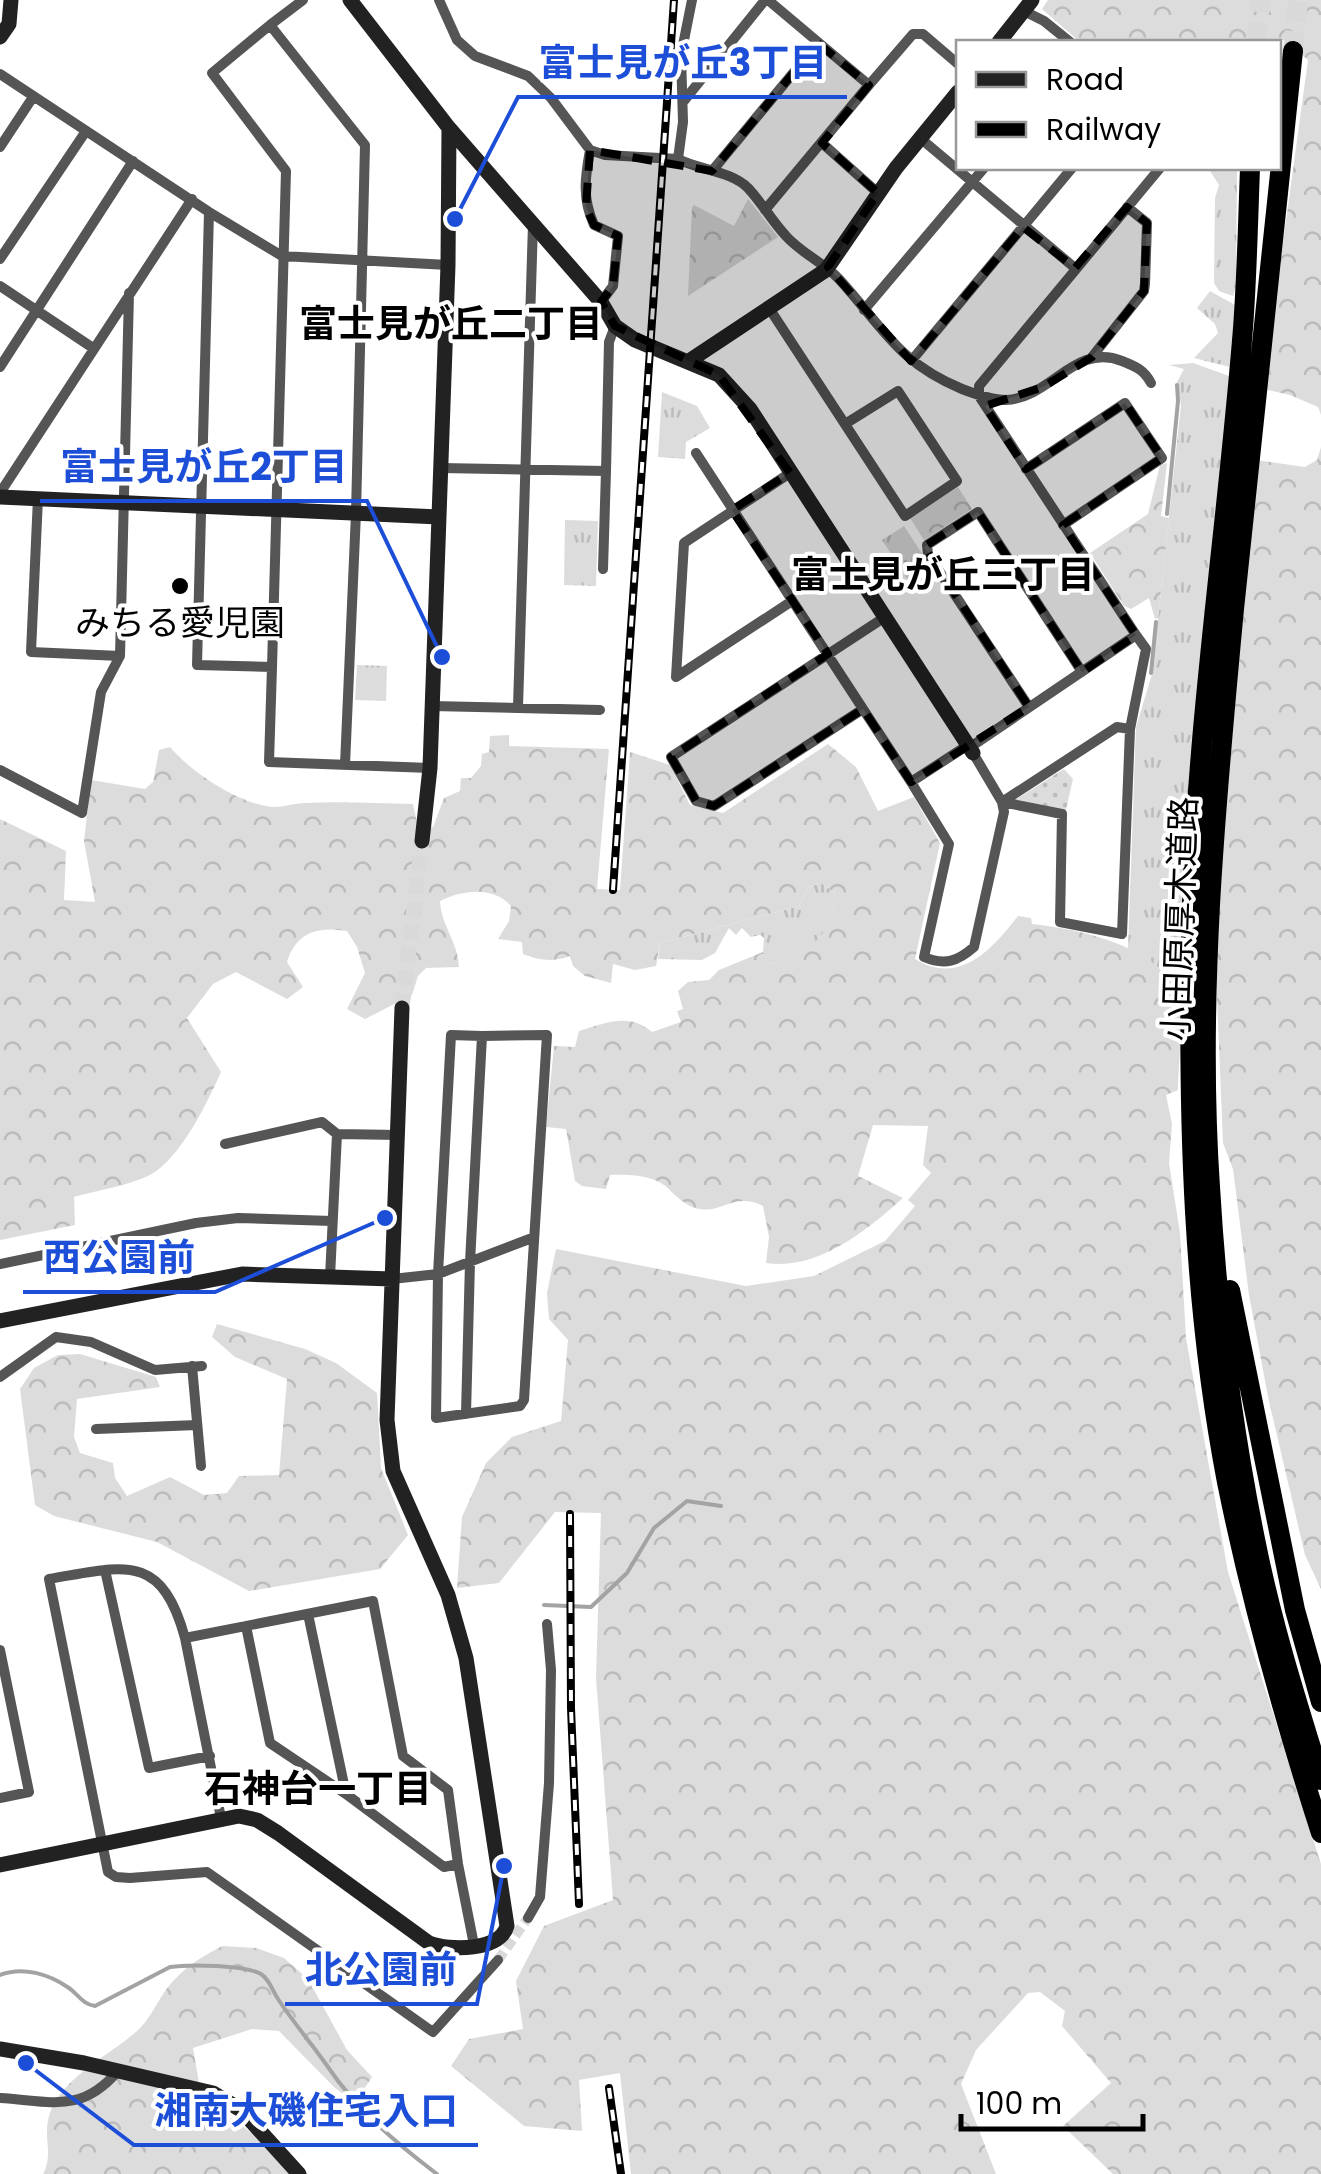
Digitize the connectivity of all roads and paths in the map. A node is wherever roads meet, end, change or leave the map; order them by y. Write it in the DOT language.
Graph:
graph roads {
  1 [pos="11,0"];
  2 [pos="303,0"];
  3 [pos="350,0"];
  4 [pos="439,0"];
  5 [pos="692,0"];
  6 [pos="766,0"];
  7 [pos="1028,6"];
  8 [pos="270,25"];
  9 [pos="0,37"];
  10 [pos="1001,40"];
  11 [pos="1068,40"];
  12 [pos="818,43"];
  13 [pos="1292,51"];
  14 [pos="956,62"];
  15 [pos="0,74"];
  16 [pos="868,85"];
  17 [pos="956,94"];
  18 [pos="33,97"];
  19 [pos="683,102"];
  20 [pos="450,128"];
  21 [pos="86,131"];
  22 [pos="920,138"];
  23 [pos="822,144"];
  24 [pos="0,148"];
  25 [pos="590,150"];
  26 [pos="678,159"];
  27 [pos="1281,159"];
  28 [pos="134,162"];
  29 [pos="956,169"];
  30 [pos="957,170"];
  31 [pos="982,170"];
  32 [pos="1070,170"];
  33 [pos="1158,170"];
  34 [pos="1250,170"];
  35 [pos="1280,170"];
  36 [pos="712,171"];
  37 [pos="972,183"];
  38 [pos="878,193"];
  39 [pos="192,200"];
  40 [pos="1127,206"];
  41 [pos="766,210"];
  42 [pos="209,212"];
  43 [pos="533,224"];
  44 [pos="1023,227"];
  45 [pos="282,256"];
  46 [pos="0,260"];
  47 [pos="362,261"];
  48 [pos="448,265"];
  49 [pos="1075,268"];
  50 [pos="826,270"];
  51 [pos="0,286"];
  52 [pos="129,293"];
  53 [pos="602,302"];
  54 [pos="769,308"];
  55 [pos="37,310"];
  56 [pos="864,310"];
  57 [pos="615,326"];
  58 [pos="93,348"];
  59 [pos="1092,356"];
  60 [pos="912,360"];
  61 [pos="689,362"];
  62 [pos="0,367"];
  63 [pos="1151,383"];
  64 [pos="979,396"];
  65 [pos="845,424"];
  66 [pos="696,453"];
  67 [pos="441,468"];
  68 [pos="526,469"];
  69 [pos="606,470"];
  70 [pos="1026,470"];
  71 [pos="790,474"];
  72 [pos="0,495"];
  73 [pos="38,498"];
  74 [pos="123,502"];
  75 [pos="200,508"];
  76 [pos="732,510"];
  77 [pos="275,511"];
  78 [pos="356,514"];
  79 [pos="439,518"];
  80 [pos="1063,525"];
  81 [pos="603,569"];
  82 [pos="792,601"];
  83 [pos="886,617"];
  84 [pos="1136,635"];
  85 [pos="828,654"];
  86 [pos="120,656"];
  87 [pos="272,666"];
  88 [pos="1082,672"];
  89 [pos="432,706"];
  90 [pos="1029,707"];
  91 [pos="518,708"];
  92 [pos="863,709"];
  93 [pos="600,710"];
  94 [pos="1130,729"];
  95 [pos="970,749"];
  96 [pos="346,765"];
  97 [pos="430,768"];
  98 [pos="0,770"];
  99 [pos="911,782"];
  100 [pos="1002,802"];
  101 [pos="422,841"];
  102 [pos="402,1008"];
  103 [pos="482,1036"];
  104 [pos="337,1134"];
  105 [pos="398,1135"];
  106 [pos="226,1144"];
  107 [pos="1210,1185"];
  108 [pos="332,1221"];
  109 [pos="532,1238"];
  110 [pos="470,1262"];
  111 [pos="0,1264"];
  112 [pos="438,1274"];
  113 [pos="330,1276"];
  114 [pos="392,1279"];
  115 [pos="0,1321"];
  116 [pos="0,1377"];
  117 [pos="466,1414"];
  118 [pos="197,1425"];
  119 [pos="96,1430"];
  120 [pos="201,1466"];
  121 [pos="105,1570"];
  122 [pos="308,1614"];
  123 [pos="547,1624"];
  124 [pos="246,1626"];
  125 [pos="185,1638"];
  126 [pos="0,1650"];
  127 [pos="1321,1702"];
  128 [pos="210,1756"];
  129 [pos="1321,1780"];
  130 [pos="346,1794"];
  131 [pos="0,1798"];
  132 [pos="220,1818"];
  133 [pos="1321,1833"];
  134 [pos="104,1843"];
  135 [pos="458,1864"];
  136 [pos="0,1865"];
  137 [pos="528,1918"];
  138 [pos="474,1945"];
  139 [pos="498,1960"];
  140 [pos="0,2049"];
  141 [pos="118,2071"];
  142 [pos="0,2098"];
  143 [pos="299,2174"];
  1 -- 9 [label="street"];
  2 -- 8 [label="street"];
  3 -- 20 [label="street"];
  4 -- 25 [label="street"];
  5 -- 19 [label="street"];
  6 -- 12 [label="street"];
  6 -- 19 [label="street"];
  7 -- 10 [label="street"];
  7 -- 11 [label="street"];
  8 -- 45 [label="street"];
  8 -- 47 [label="street"];
  12 -- 16 [label="street"];
  12 -- 36 [label="street"];
  13 -- 27 [label="highway, 小田原厚木道路"];
  14 -- 16 [label="street"];
  15 -- 18 [label="street"];
  16 -- 23 [label="street"];
  17 -- 22 [label="street"];
  18 -- 21 [label="street"];
  18 -- 24 [label="street"];
  19 -- 26 [label="street"];
  20 -- 43 [label="street"];
  20 -- 48 [label="street"];
  21 -- 28 [label="street"];
  21 -- 46 [label="street"];
  22 -- 29 [label="street"];
  22 -- 38 [label="street"];
  23 -- 38 [label="street"];
  23 -- 41 [label="street"];
  25 -- 26 [label="street"];
  25 -- 53 [label="street"];
  26 -- 36 [label="street"];
  28 -- 39 [label="street"];
  28 -- 55 [label="street"];
  30 -- 37 [label="street"];
  31 -- 37 [label="street"];
  32 -- 44 [label="street"];
  33 -- 40 [label="street"];
  34 -- 133 [label="highway, 小田原厚木道路"];
  35 -- 107 [label="highway, 小田原厚木道路"];
  36 -- 41 [label="street"];
  37 -- 44 [label="street"];
  37 -- 56 [label="street"];
  38 -- 50 [label="street"];
  39 -- 42 [label="street"];
  39 -- 52 [label="street"];
  40 -- 49 [label="street"];
  40 -- 59 [label="street"];
  41 -- 50 [label="street"];
  42 -- 45 [label="street"];
  42 -- 75 [label="street"];
  43 -- 53 [label="street"];
  43 -- 68 [label="street"];
  44 -- 49 [label="street"];
  44 -- 60 [label="street"];
  45 -- 47 [label="street"];
  45 -- 77 [label="street"];
  47 -- 48 [label="street"];
  47 -- 78 [label="street"];
  48 -- 67 [label="street"];
  49 -- 64 [label="street"];
  50 -- 54 [label="street"];
  50 -- 56 [label="street"];
  51 -- 55 [label="street"];
  52 -- 58 [label="street"];
  52 -- 74 [label="street"];
  53 -- 57 [label="street"];
  54 -- 61 [label="street"];
  54 -- 65 [label="street"];
  55 -- 58 [label="street"];
  55 -- 62 [label="street"];
  56 -- 60 [label="street"];
  57 -- 61 [label="street"];
  57 -- 69 [label="street"];
  58 -- 72 [label="street"];
  59 -- 63 [label="street"];
  59 -- 64 [label="street"];
  60 -- 64 [label="street"];
  61 -- 71 [label="street"];
  64 -- 70 [label="street"];
  65 -- 65 [label="street"];
  66 -- 76 [label="street"];
  67 -- 68 [label="street"];
  67 -- 79 [label="street"];
  68 -- 69 [label="street"];
  68 -- 91 [label="street"];
  69 -- 81 [label="street"];
  70 -- 80 [label="street"];
  70 -- 80 [label="street"];
  71 -- 76 [label="street"];
  71 -- 83 [label="street"];
  72 -- 73 [label="street"];
  73 -- 74 [label="street"];
  73 -- 86 [label="street"];
  74 -- 75 [label="street"];
  74 -- 86 [label="street"];
  75 -- 77 [label="street"];
  75 -- 87 [label="street"];
  76 -- 82 [label="street"];
  76 -- 82 [label="street"];
  77 -- 78 [label="street"];
  77 -- 87 [label="street"];
  78 -- 79 [label="street"];
  78 -- 96 [label="street"];
  79 -- 89 [label="street"];
  80 -- 84 [label="street"];
  82 -- 85 [label="street"];
  83 -- 85 [label="street"];
  83 -- 95 [label="street"];
  84 -- 88 [label="street"];
  84 -- 94 [label="street"];
  85 -- 92 [label="street"];
  85 -- 92 [label="street"];
  86 -- 98 [label="street"];
  87 -- 96 [label="street"];
  88 -- 90 [label="street"];
  88 -- 90 [label="street"];
  89 -- 91 [label="street"];
  89 -- 97 [label="street"];
  90 -- 95 [label="street"];
  91 -- 93 [label="street"];
  92 -- 99 [label="street"];
  94 -- 100 [label="street"];
  94 -- 100 [label="street"];
  95 -- 99 [label="street"];
  95 -- 100 [label="street"];
  96 -- 97 [label="street"];
  97 -- 101 [label="street"];
  99 -- 100 [label="street"];
  102 -- 105 [label="street"];
  103 -- 109 [label="street"];
  103 -- 110 [label="street"];
  103 -- 112 [label="street"];
  104 -- 105 [label="street"];
  104 -- 106 [label="street"];
  104 -- 108 [label="street"];
  105 -- 114 [label="street"];
  107 -- 127 [label="highway"];
  107 -- 129 [label="highway, 小田原厚木道路"];
  108 -- 111 [label="street"];
  108 -- 113 [label="street"];
  109 -- 110 [label="street"];
  109 -- 117 [label="street"];
  110 -- 112 [label="street"];
  110 -- 117 [label="street"];
  112 -- 114 [label="street"];
  112 -- 117 [label="street"];
  113 -- 114 [label="street"];
  113 -- 115 [label="street"];
  114 -- 138 [label="street"];
  116 -- 118 [label="street"];
  118 -- 119 [label="street"];
  118 -- 120 [label="street"];
  121 -- 125 [label="street"];
  121 -- 128 [label="street"];
  121 -- 134 [label="street"];
  122 -- 124 [label="street"];
  122 -- 130 [label="street"];
  122 -- 135 [label="street"];
  123 -- 137 [label="street"];
  124 -- 125 [label="street"];
  124 -- 130 [label="street"];
  125 -- 128 [label="street"];
  126 -- 131 [label="street"];
  128 -- 132 [label="street"];
  130 -- 135 [label="street"];
  132 -- 134 [label="street"];
  132 -- 138 [label="street"];
  134 -- 136 [label="street"];
  134 -- 139 [label="street"];
  135 -- 138 [label="street"];
  140 -- 141 [label="street"];
  141 -- 142 [label="street"];
  141 -- 143 [label="street"];
}
